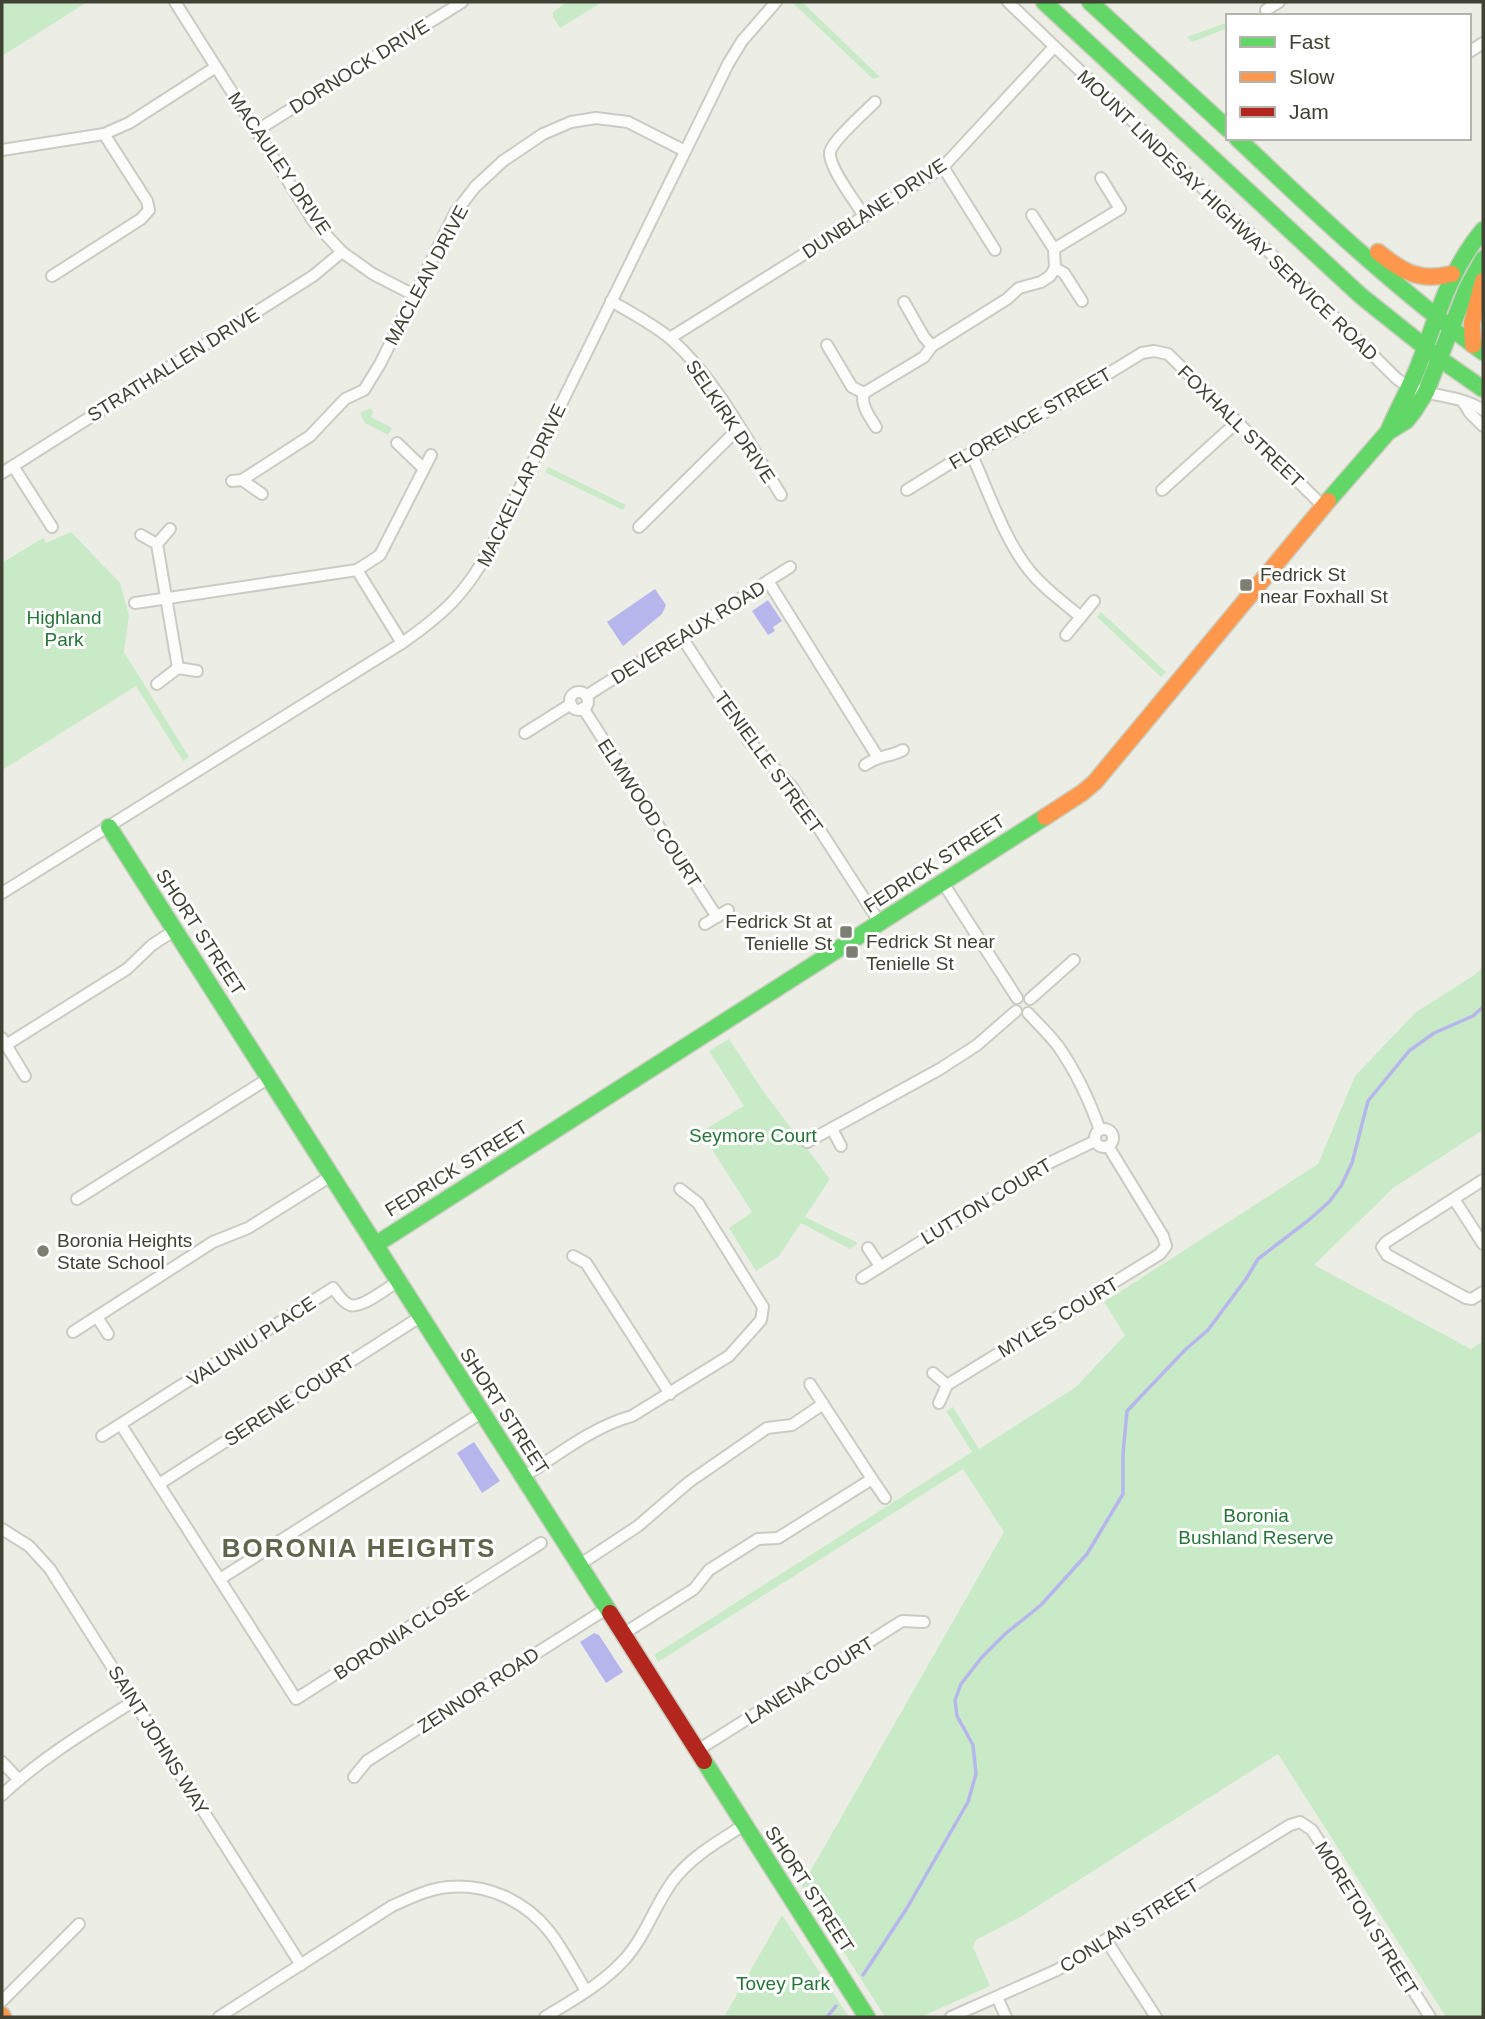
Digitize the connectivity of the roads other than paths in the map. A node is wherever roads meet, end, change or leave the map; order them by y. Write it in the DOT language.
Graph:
graph roads {
  1 [pos="175,2"];
  2 [pos="462,2"];
  3 [pos="776,2"];
  4 [pos="1008,2"];
  5 [pos="1044,2"];
  6 [pos="1090,2"];
  7 [pos="1279,2"];
  8 [pos="1266,10"];
  9 [pos="1054,47"];
  10 [pos="216,67"];
  11 [pos="874,102"];
  12 [pos="1226,128"];
  13 [pos="256,131"];
  14 [pos="104,134"];
  15 [pos="1239,140"];
  16 [pos="2,150"];
  17 [pos="685,151"];
  18 [pos="943,166"];
  19 [pos="1101,178"];
  20 [pos="1306,202"];
  21 [pos="1032,215"];
  22 [pos="864,216"];
  23 [pos="1483,230"];
  24 [pos="1054,249"];
  25 [pos="995,250"];
  26 [pos="342,252"];
  27 [pos="1055,268"];
  28 [pos="1482,272"];
  29 [pos="1452,274"];
  30 [pos="52,276"];
  31 [pos="414,295"];
  32 [pos="611,301"];
  33 [pos="1082,301"];
  34 [pos="904,302"];
  35 [pos="1435,317"];
  36 [pos="1451,329"];
  37 [pos="670,338"];
  38 [pos="827,345"];
  39 [pos="932,346"];
  40 [pos="1425,348"];
  41 [pos="1478,349"];
  42 [pos="1154,351"];
  43 [pos="1440,359"];
  44 [pos="1409,388"];
  45 [pos="1483,390"];
  46 [pos="1426,392"];
  47 [pos="864,393"];
  48 [pos="1463,402"];
  49 [pos="1483,410"];
  50 [pos="1237,422"];
  51 [pos="1483,426"];
  52 [pos="876,427"];
  53 [pos="739,428"];
  54 [pos="1388,432"];
  55 [pos="397,443"];
  56 [pos="971,453"];
  57 [pos="431,455"];
  58 [pos="13,466"];
  59 [pos="423,468"];
  60 [pos="2,473"];
  61 [pos="907,490"];
  62 [pos="1162,491"];
  63 [pos="262,494"];
  64 [pos="781,495"];
  65 [pos="1324,507"];
  66 [pos="52,527"];
  67 [pos="639,527"];
  68 [pos="170,529"];
  69 [pos="141,535"];
  70 [pos="157,544"];
  71 [pos="790,567"];
  72 [pos="357,570"];
  73 [pos="768,581"];
  74 [pos="166,599"];
  75 [pos="1094,601"];
  76 [pos="135,604"];
  77 [pos="1082,617"];
  78 [pos="1066,635"];
  79 [pos="681,636"];
  80 [pos="401,643"];
  81 [pos="178,668"];
  82 [pos="197,671"];
  83 [pos="158,684"];
  84 [pos="586,696"];
  85 [pos="570,704"];
  86 [pos="583,708"];
  87 [pos="525,733"];
  88 [pos="903,750"];
  89 [pos="877,756"];
  90 [pos="865,765"];
  91 [pos="109,827"];
  92 [pos="943,883"];
  93 [pos="2,893"];
  94 [pos="728,910"];
  95 [pos="717,917"];
  96 [pos="880,923"];
  97 [pos="705,925"];
  98 [pos="175,930"];
  99 [pos="1074,960"];
  100 [pos="1017,998"];
  101 [pos="1030,999"];
  102 [pos="1016,1011"];
  103 [pos="1028,1013"];
  104 [pos="4,1042"];
  105 [pos="25,1076"];
  106 [pos="269,1078"];
  107 [pos="832,1129"];
  108 [pos="1097,1135"];
  109 [pos="807,1142"];
  110 [pos="841,1146"];
  111 [pos="1108,1146"];
  112 [pos="331,1176"];
  113 [pos="1483,1180"];
  114 [pos="680,1189"];
  115 [pos="77,1199"];
  116 [pos="1454,1199"];
  117 [pos="1483,1244"];
  118 [pos="374,1245"];
  119 [pos="868,1248"];
  120 [pos="573,1256"];
  121 [pos="880,1266"];
  122 [pos="862,1278"];
  123 [pos="397,1282"];
  124 [pos="1483,1292"];
  125 [pos="97,1317"];
  126 [pos="420,1317"];
  127 [pos="73,1332"];
  128 [pos="108,1335"];
  129 [pos="933,1373"];
  130 [pos="810,1384"];
  131 [pos="947,1385"];
  132 [pos="670,1394"];
  133 [pos="939,1403"];
  134 [pos="823,1404"];
  135 [pos="481,1413"];
  136 [pos="121,1425"];
  137 [pos="102,1436"];
  138 [pos="523,1478"];
  139 [pos="872,1479"];
  140 [pos="159,1484"];
  141 [pos="884,1498"];
  142 [pos="2,1529"];
  143 [pos="541,1543"];
  144 [pos="579,1564"];
  145 [pos="220,1579"];
  146 [pos="606,1609"];
  147 [pos="924,1622"];
  148 [pos="623,1634"];
  149 [pos="134,1701"];
  150 [pos="698,1750"];
  151 [pos="2,1762"];
  152 [pos="354,1777"];
  153 [pos="19,1780"];
  154 [pos="2,1795"];
  155 [pos="1300,1822"];
  156 [pos="744,1825"];
  157 [pos="79,1924"];
  158 [pos="1106,1940"];
  159 [pos="301,1965"];
  160 [pos="586,1991"];
  161 [pos="997,1997"];
  162 [pos="2,2001"];
  163 [pos="219,2017"];
  164 [pos="545,2017"];
  165 [pos="867,2017"];
  166 [pos="951,2017"];
  167 [pos="1006,2017"];
  168 [pos="1156,2017"];
  169 [pos="1430,2017"];
  1 -- 10 [label="street, MACAULEY DRIVE"];
  2 -- 13 [label="street, DORNOCK DRIVE"];
  3 -- 17 [label="street, MACKELLAR DRIVE"];
  4 -- 9 [label="street, MOUNT LINDESAY HIGHWAY SERVICE ROAD"];
  5 -- 40 [label="main road"];
  6 -- 12 [label="main road"];
  7 -- 8 [label="street"];
  9 -- 18 [label="street, DUNBLANE DRIVE"];
  9 -- 44 [label="street, MOUNT LINDESAY HIGHWAY SERVICE ROAD"];
  10 -- 13 [label="street, MACAULEY DRIVE"];
  10 -- 14 [label="street"];
  11 -- 22 [label="street"];
  13 -- 26 [label="street, MACAULEY DRIVE"];
  14 -- 16 [label="street"];
  14 -- 30 [label="street"];
  15 -- 20 [label="main road"];
  17 -- 31 [label="street, MACLEAN DRIVE"];
  17 -- 32 [label="street, MACKELLAR DRIVE"];
  18 -- 22 [label="street, DUNBLANE DRIVE"];
  18 -- 25 [label="street"];
  19 -- 24 [label="street"];
  20 -- 29 [label="main road"];
  20 -- 35 [label="main road"];
  21 -- 24 [label="street"];
  22 -- 37 [label="street, DUNBLANE DRIVE"];
  23 -- 29 [label="main road, FEDRICK STREET"];
  24 -- 27 [label="street"];
  26 -- 31 [label="street, MACAULEY DRIVE"];
  26 -- 58 [label="street, STRATHALLEN DRIVE"];
  27 -- 33 [label="street"];
  27 -- 39 [label="street"];
  28 -- 36 [label="main road, FEDRICK STREET"];
  28 -- 41 [label="main road"];
  29 -- 35 [label="main road, FEDRICK STREET"];
  31 -- 63 [label="street, MACLEAN DRIVE"];
  32 -- 37 [label="street, SELKIRK DRIVE"];
  32 -- 80 [label="street, MACKELLAR DRIVE"];
  34 -- 39 [label="street"];
  35 -- 36 [label="main road"];
  35 -- 40 [label="main road, FEDRICK STREET"];
  36 -- 41 [label="main road"];
  36 -- 43 [label="main road, FEDRICK STREET"];
  37 -- 53 [label="street, SELKIRK DRIVE"];
  38 -- 47 [label="street"];
  39 -- 47 [label="street"];
  40 -- 43 [label="main road"];
  40 -- 44 [label="main road, FEDRICK STREET"];
  42 -- 50 [label="street, FOXHALL STREET"];
  42 -- 56 [label="street, FLORENCE STREET"];
  43 -- 45 [label="main road"];
  43 -- 46 [label="main road, FEDRICK STREET"];
  44 -- 46 [label="street, MOUNT LINDESAY HIGHWAY SERVICE ROAD"];
  44 -- 54 [label="main road, FEDRICK STREET"];
  46 -- 48 [label="street, MOUNT LINDESAY HIGHWAY SERVICE ROAD"];
  46 -- 54 [label="main road, FEDRICK STREET"];
  47 -- 52 [label="street"];
  48 -- 49 [label="street, MOUNT LINDESAY HIGHWAY SERVICE ROAD"];
  48 -- 51 [label="street"];
  50 -- 62 [label="street"];
  50 -- 65 [label="street, FOXHALL STREET"];
  53 -- 64 [label="street, SELKIRK DRIVE"];
  53 -- 67 [label="street"];
  54 -- 65 [label="main road, FEDRICK STREET"];
  55 -- 59 [label="street"];
  56 -- 61 [label="street, FLORENCE STREET"];
  56 -- 77 [label="street"];
  57 -- 59 [label="street"];
  58 -- 60 [label="street, STRATHALLEN DRIVE"];
  58 -- 66 [label="street"];
  59 -- 72 [label="street"];
  65 -- 92 [label="main road, FEDRICK STREET"];
  68 -- 70 [label="street"];
  69 -- 70 [label="street"];
  70 -- 74 [label="street"];
  71 -- 73 [label="street, DEVEREAUX ROAD"];
  72 -- 74 [label="street"];
  72 -- 80 [label="street"];
  73 -- 79 [label="street, DEVEREAUX ROAD"];
  73 -- 89 [label="street"];
  74 -- 76 [label="street"];
  74 -- 81 [label="street"];
  75 -- 77 [label="street"];
  77 -- 78 [label="street"];
  79 -- 84 [label="street, DEVEREAUX ROAD"];
  79 -- 96 [label="street, TENIELLE STREET"];
  80 -- 91 [label="street, MACKELLAR DRIVE"];
  81 -- 82 [label="street"];
  81 -- 83 [label="street"];
  84 -- 85 [label="street"];
  84 -- 86 [label="street"];
  85 -- 86 [label="street"];
  85 -- 87 [label="street"];
  86 -- 95 [label="street, ELMWOOD COURT"];
  88 -- 89 [label="street"];
  89 -- 90 [label="street"];
  91 -- 93 [label="street, MACKELLAR DRIVE"];
  91 -- 98 [label="main road, SHORT STREET"];
  92 -- 96 [label="main road, FEDRICK STREET"];
  92 -- 100 [label="street"];
  94 -- 95 [label="street"];
  95 -- 97 [label="street"];
  96 -- 118 [label="main road, FEDRICK STREET"];
  98 -- 104 [label="street"];
  98 -- 106 [label="main road, SHORT STREET"];
  99 -- 101 [label="street"];
  100 -- 101 [label="street"];
  100 -- 102 [label="street"];
  101 -- 103 [label="street"];
  102 -- 103 [label="street"];
  102 -- 107 [label="street"];
  103 -- 108 [label="street"];
  104 -- 105 [label="street"];
  106 -- 112 [label="main road, SHORT STREET"];
  106 -- 115 [label="street"];
  107 -- 109 [label="street"];
  107 -- 110 [label="street"];
  108 -- 111 [label="street"];
  108 -- 111 [label="street"];
  108 -- 121 [label="street, LUTTON COURT"];
  111 -- 131 [label="street, MYLES COURT"];
  112 -- 118 [label="main road, SHORT STREET"];
  112 -- 125 [label="street"];
  113 -- 116 [label="street"];
  114 -- 132 [label="street"];
  116 -- 117 [label="street"];
  116 -- 124 [label="street"];
  118 -- 123 [label="main road, SHORT STREET"];
  119 -- 121 [label="street"];
  120 -- 132 [label="street"];
  121 -- 122 [label="street, LUTTON COURT"];
  123 -- 126 [label="main road, SHORT STREET"];
  123 -- 136 [label="street, VALUNIU PLACE"];
  125 -- 127 [label="street"];
  125 -- 128 [label="street"];
  126 -- 135 [label="main road, SHORT STREET"];
  126 -- 140 [label="street, SERENE COURT"];
  129 -- 131 [label="street"];
  130 -- 134 [label="street"];
  131 -- 133 [label="street"];
  132 -- 138 [label="street"];
  134 -- 139 [label="street"];
  134 -- 144 [label="street"];
  135 -- 138 [label="main road, SHORT STREET"];
  135 -- 145 [label="street"];
  136 -- 137 [label="street, VALUNIU PLACE"];
  136 -- 140 [label="street"];
  138 -- 144 [label="main road, SHORT STREET"];
  139 -- 141 [label="street"];
  139 -- 148 [label="street"];
  140 -- 145 [label="street"];
  142 -- 149 [label="street, SAINT JOHNS WAY"];
  143 -- 145 [label="street, BORONIA CLOSE"];
  144 -- 146 [label="main road, SHORT STREET"];
  146 -- 148 [label="main road, SHORT STREET"];
  146 -- 152 [label="street, ZENNOR ROAD"];
  147 -- 150 [label="street, LANENA COURT"];
  148 -- 150 [label="main road, SHORT STREET"];
  149 -- 153 [label="street"];
  149 -- 159 [label="street, SAINT JOHNS WAY"];
  150 -- 156 [label="main road, SHORT STREET"];
  151 -- 153 [label="street"];
  153 -- 154 [label="street"];
  155 -- 158 [label="street, CONLAN STREET"];
  155 -- 169 [label="street, MORETON STREET"];
  156 -- 160 [label="street"];
  156 -- 165 [label="main road, SHORT STREET"];
  157 -- 162 [label="street"];
  158 -- 161 [label="street, CONLAN STREET"];
  158 -- 168 [label="street"];
  159 -- 160 [label="street"];
  159 -- 163 [label="street"];
  160 -- 164 [label="street"];
  161 -- 166 [label="street, CONLAN STREET"];
  161 -- 167 [label="street"];
}
